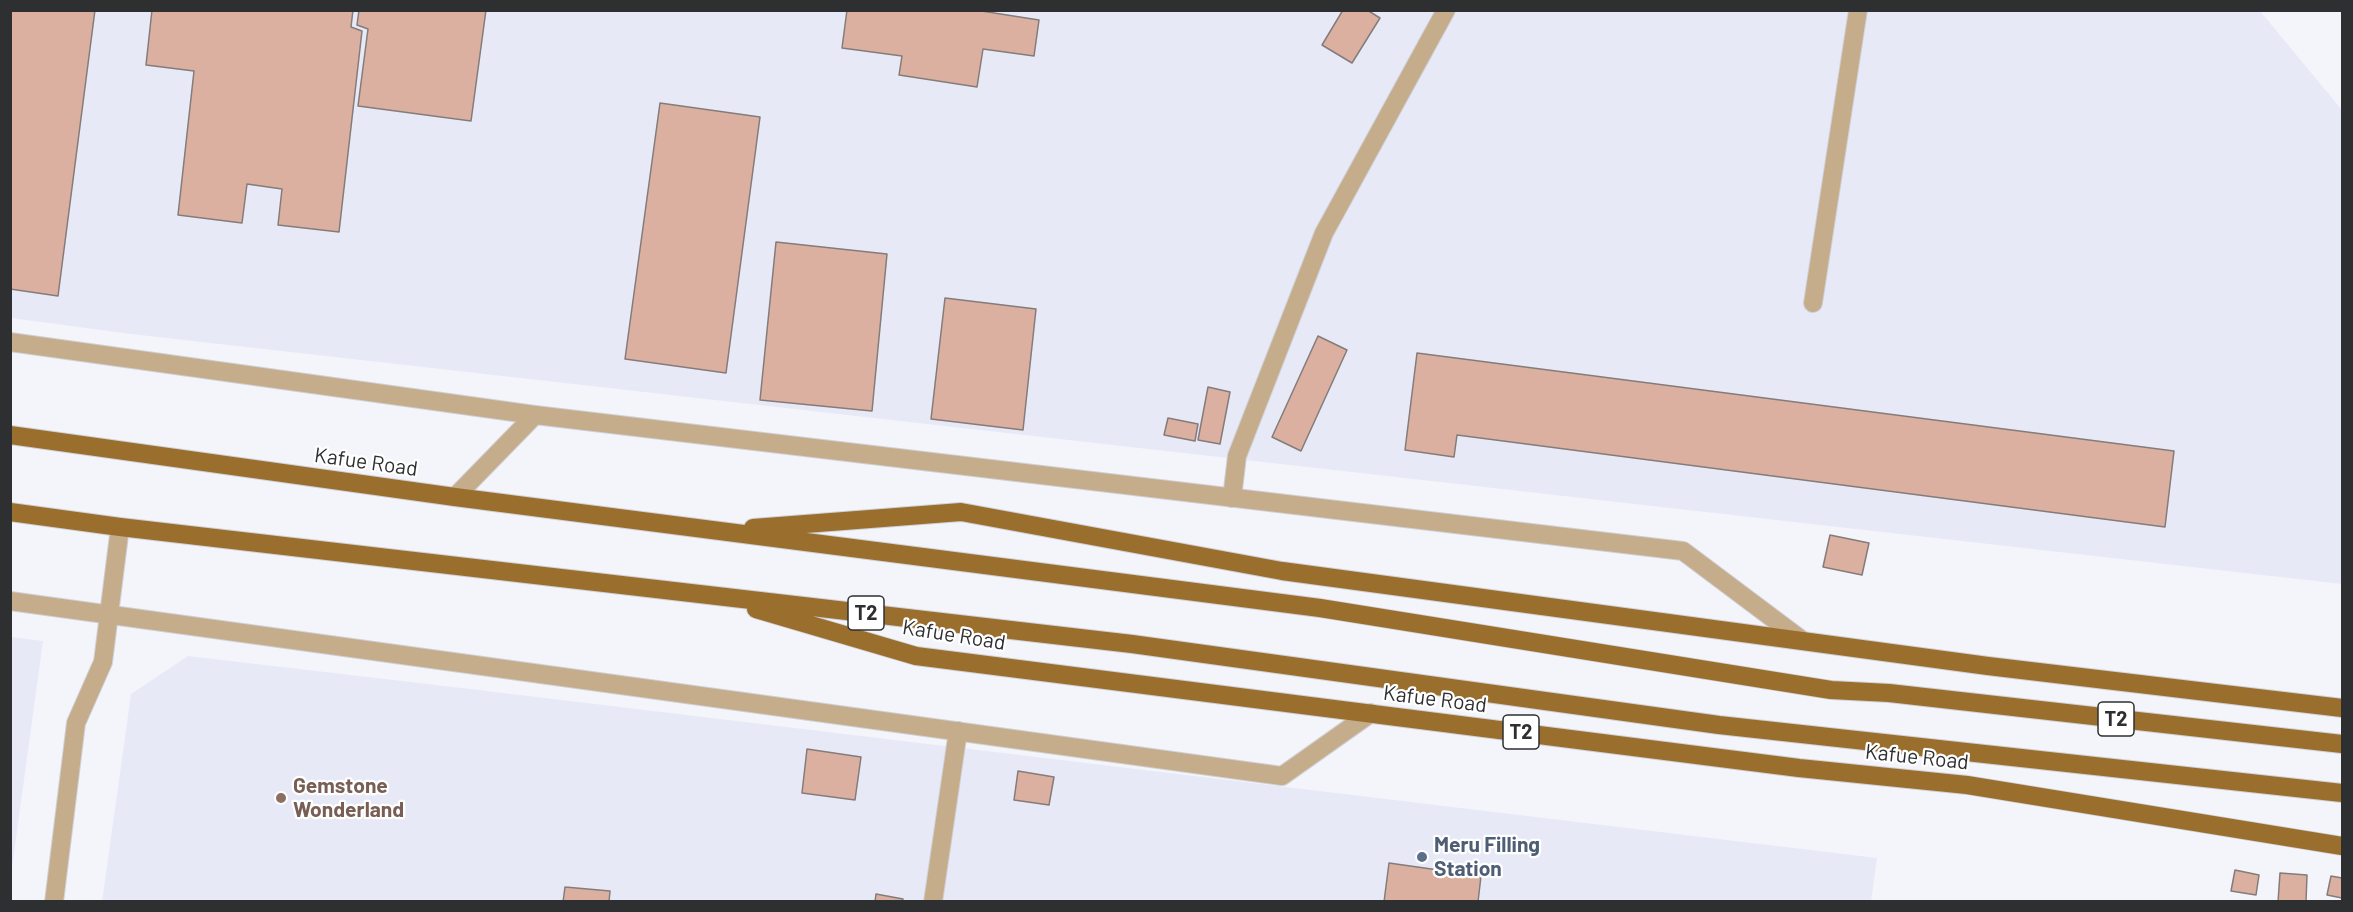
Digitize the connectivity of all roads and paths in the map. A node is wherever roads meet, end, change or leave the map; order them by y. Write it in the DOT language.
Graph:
graph roads {
  1 [pos="1446,10"];
  2 [pos="1858,10"];
  3 [pos="1814,303"];
  4 [pos="10,342"];
  5 [pos="535,415"];
  6 [pos="10,435"];
  7 [pos="455,497"];
  8 [pos="1232,498"];
  9 [pos="10,512"];
  10 [pos="120,527"];
  11 [pos="716,531"];
  12 [pos="706,595"];
  13 [pos="10,600"];
  14 [pos="108,613"];
  15 [pos="1803,641"];
  16 [pos="2343,708"];
  17 [pos="1371,713"];
  18 [pos="958,731"];
  19 [pos="2343,744"];
  20 [pos="2343,792"];
  21 [pos="2343,846"];
  22 [pos="54,902"];
  23 [pos="933,902"];
  1 -- 8 [label="street"];
  2 -- 3 [label="street"];
  4 -- 5 [label="street"];
  5 -- 7 [label="street"];
  5 -- 8 [label="street"];
  6 -- 7 [label="main road, Kafue Road / T2"];
  7 -- 11 [label="main road, Kafue Road / T2"];
  8 -- 15 [label="street"];
  9 -- 10 [label="main road, Kafue Road / T2"];
  10 -- 12 [label="main road, Kafue Road / T2"];
  10 -- 14 [label="street"];
  11 -- 15 [label="main road, Kafue Road / T2"];
  11 -- 19 [label="main road, Kafue Road / T2"];
  12 -- 17 [label="main road, Kafue Road / T2"];
  12 -- 20 [label="main road, Kafue Road / T2"];
  13 -- 14 [label="street"];
  14 -- 18 [label="street"];
  14 -- 22 [label="street"];
  15 -- 16 [label="main road, Kafue Road / T2"];
  17 -- 18 [label="street"];
  17 -- 21 [label="main road, Kafue Road / T2"];
  18 -- 23 [label="street"];
}
